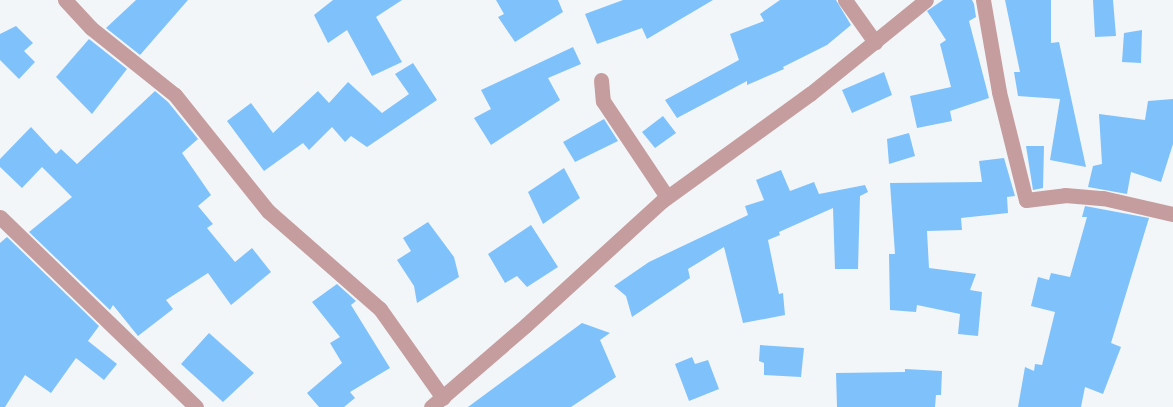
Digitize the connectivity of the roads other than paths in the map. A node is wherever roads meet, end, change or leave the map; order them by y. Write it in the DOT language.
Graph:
graph roads {
  1 [pos="65,0"];
  2 [pos="845,0"];
  3 [pos="926,0"];
  4 [pos="983,0"];
  5 [pos="875,42"];
  6 [pos="601,80"];
  7 [pos="667,197"];
  8 [pos="1173,214"];
  9 [pos="0,217"];
  10 [pos="436,404"];
  11 [pos="196,407"];
  1 -- 10 [label="street"];
  2 -- 5 [label="street"];
  3 -- 5 [label="street"];
  4 -- 8 [label="street"];
  5 -- 7 [label="street"];
  6 -- 7 [label="street"];
  7 -- 10 [label="street"];
  9 -- 11 [label="street"];
}
